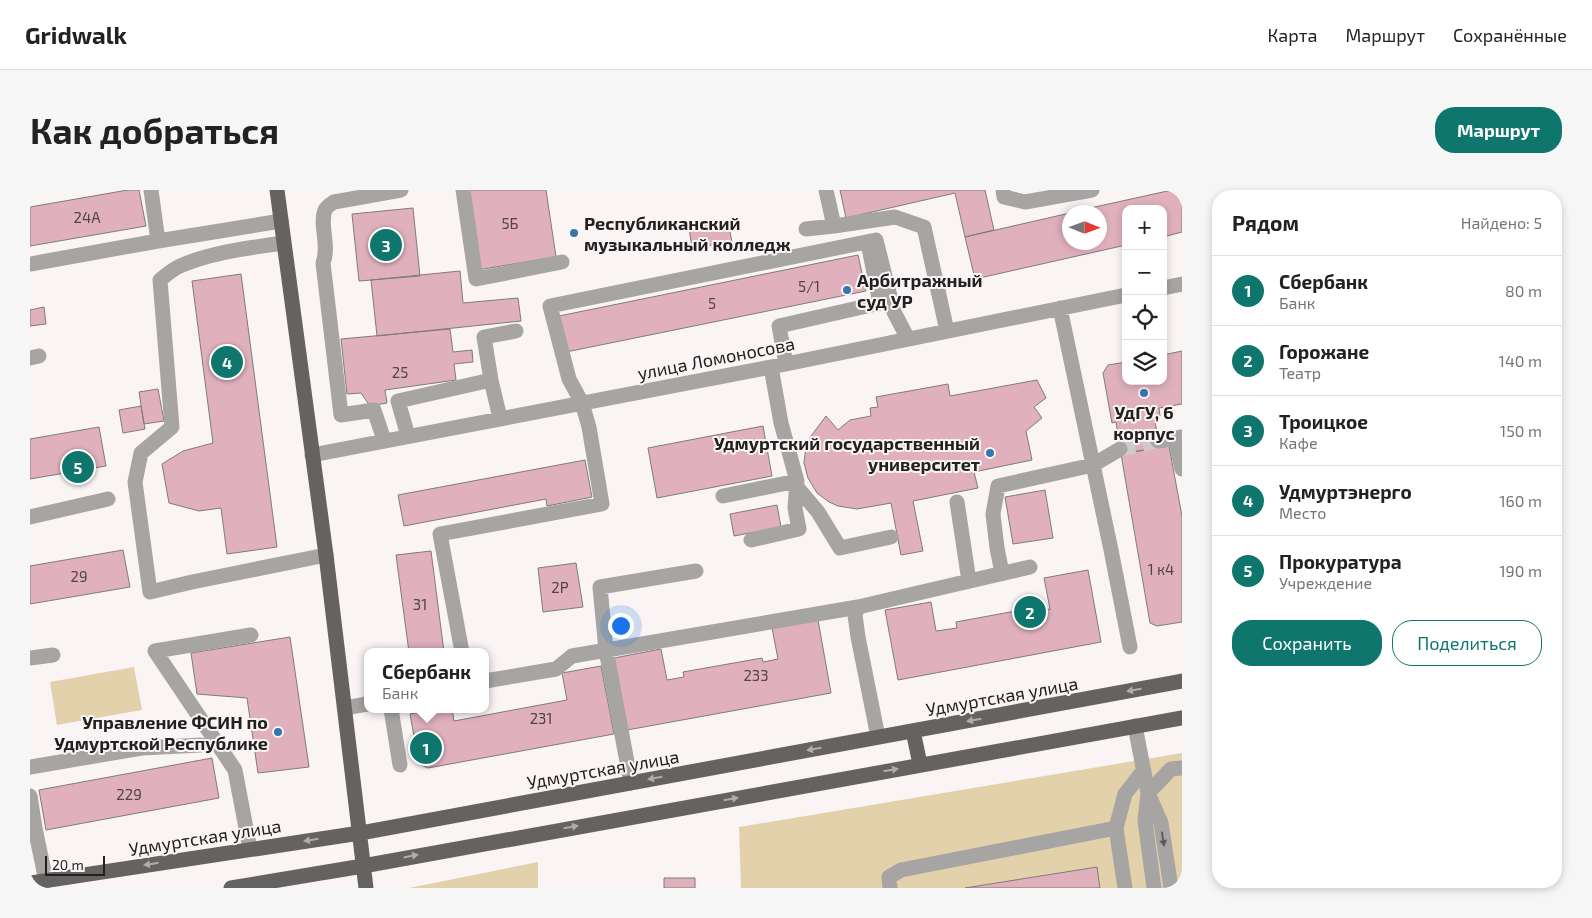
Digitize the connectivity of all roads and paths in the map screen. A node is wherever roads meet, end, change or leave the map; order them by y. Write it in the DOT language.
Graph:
graph roads {
  1 [pos="151,190"];
  2 [pos="277,190"];
  3 [pos="401,190"];
  4 [pos="463,190"];
  5 [pos="826,190"];
  6 [pos="1003,190"];
  7 [pos="1092,190"];
  8 [pos="281,221"];
  9 [pos="834,226"];
  10 [pos="806,229"];
  11 [pos="158,241"];
  12 [pos="868,242"];
  13 [pos="284,243"];
  14 [pos="562,262"];
  15 [pos="30,264"];
  16 [pos="1182,284"];
  17 [pos="1167,287"];
  18 [pos="1122,296"];
  19 [pos="1060,308"];
  20 [pos="947,331"];
  21 [pos="516,332"];
  22 [pos="908,339"];
  23 [pos="778,366"];
  24 [pos="491,380"];
  25 [pos="582,403"];
  26 [pos="500,418"];
  27 [pos="408,436"];
  28 [pos="1179,437"];
  29 [pos="384,440"];
  30 [pos="1158,441"];
  31 [pos="1120,449"];
  32 [pos="312,455"];
  33 [pos="1093,465"];
  34 [pos="1182,469"];
  35 [pos="797,484"];
  36 [pos="723,496"];
  37 [pos="108,499"];
  38 [pos="957,502"];
  39 [pos="30,517"];
  40 [pos="891,537"];
  41 [pos="751,540"];
  42 [pos="326,555"];
  43 [pos="1030,567"];
  44 [pos="696,571"];
  45 [pos="1002,573"];
  46 [pos="969,581"];
  47 [pos="858,608"];
  48 [pos="252,635"];
  49 [pos="1130,647"];
  50 [pos="461,648"];
  51 [pos="606,650"];
  52 [pos="53,655"];
  53 [pos="30,658"];
  54 [pos="489,680"];
  55 [pos="1182,681"];
  56 [pos="364,705"];
  57 [pos="344,708"];
  58 [pos="392,713"];
  59 [pos="1182,718"];
  60 [pos="1135,726"];
  61 [pos="913,731"];
  62 [pos="878,738"];
  63 [pos="201,745"];
  64 [pos="920,764"];
  65 [pos="400,765"];
  66 [pos="30,767"];
  67 [pos="1182,768"];
  68 [pos="1143,771"];
  69 [pos="631,783"];
  70 [pos="1148,793"];
  71 [pos="30,796"];
  72 [pos="1116,828"];
  73 [pos="360,832"];
  74 [pos="250,849"];
  75 [pos="363,866"];
  76 [pos="1152,869"];
  77 [pos="1175,869"];
  78 [pos="46,880"];
  79 [pos="30,883"];
  80 [pos="231,888"];
  81 [pos="366,888"];
  82 [pos="890,888"];
  83 [pos="1125,888"];
  84 [pos="1154,888"];
  85 [pos="1171,888"];
  1 -- 11 [label="street"];
  2 -- 8 [label="main road"];
  3 -- 29 [label="street"];
  4 -- 14 [label="street"];
  5 -- 9 [label="street"];
  6 -- 7 [label="street"];
  8 -- 11 [label="street"];
  8 -- 13 [label="main road"];
  9 -- 10 [label="street"];
  9 -- 20 [label="street"];
  11 -- 15 [label="street"];
  12 -- 22 [label="street"];
  12 -- 23 [label="street"];
  12 -- 25 [label="street"];
  13 -- 32 [label="main road"];
  13 -- 42 [label="street"];
  16 -- 17 [label="street"];
  18 -- 19 [label="street, улица Ломоносова"];
  19 -- 20 [label="street, улица Ломоносова"];
  19 -- 33 [label="street"];
  20 -- 22 [label="street, улица Ломоносова"];
  21 -- 24 [label="street"];
  22 -- 23 [label="street, улица Ломоносова"];
  23 -- 25 [label="street, улица Ломоносова"];
  23 -- 35 [label="street"];
  24 -- 26 [label="street"];
  24 -- 27 [label="street"];
  25 -- 26 [label="street, улица Ломоносова"];
  25 -- 50 [label="street"];
  26 -- 27 [label="street, улица Ломоносова"];
  27 -- 29 [label="street, улица Ломоносова"];
  28 -- 30 [label="street"];
  28 -- 34 [label="street"];
  29 -- 32 [label="street, улица Ломоносова"];
  31 -- 33 [label="street"];
  32 -- 42 [label="main road"];
  33 -- 45 [label="street"];
  33 -- 49 [label="street"];
  35 -- 36 [label="street"];
  35 -- 40 [label="street"];
  35 -- 41 [label="street"];
  37 -- 39 [label="street"];
  38 -- 46 [label="street"];
  42 -- 57 [label="main road"];
  43 -- 45 [label="street"];
  44 -- 51 [label="street"];
  45 -- 46 [label="street"];
  46 -- 47 [label="street"];
  47 -- 51 [label="street"];
  47 -- 62 [label="street"];
  48 -- 74 [label="street"];
  51 -- 54 [label="street"];
  51 -- 69 [label="street"];
  52 -- 53 [label="street"];
  55 -- 61 [label="main road, Удмуртская улица, one-way"];
  56 -- 57 [label="street"];
  57 -- 73 [label="main road"];
  58 -- 65 [label="street"];
  59 -- 60 [label="main road"];
  60 -- 64 [label="main road"];
  60 -- 68 [label="street"];
  61 -- 62 [label="main road, Удмуртская улица"];
  61 -- 64 [label="main road"];
  62 -- 69 [label="main road, Удмуртская улица, one-way"];
  63 -- 66 [label="street"];
  75 -- 64 [label="main road, one-way"];
  67 -- 70 [label="street"];
  68 -- 70 [label="street"];
  68 -- 72 [label="street"];
  69 -- 73 [label="main road, Удмуртская улица"];
  70 -- 76 [label="street"];
  70 -- 77 [label="street, one-way"];
  71 -- 78 [label="street"];
  72 -- 82 [label="street"];
  72 -- 83 [label="street"];
  73 -- 74 [label="main road, Удмуртская улица, one-way"];
  73 -- 75 [label="main road"];
  74 -- 78 [label="main road, Удмуртская улица, one-way"];
  75 -- 80 [label="main road"];
  75 -- 81 [label="main road"];
  76 -- 77 [label="street"];
  76 -- 84 [label="street"];
  77 -- 85 [label="street"];
  78 -- 79 [label="main road, Удмуртская улица"];
}
